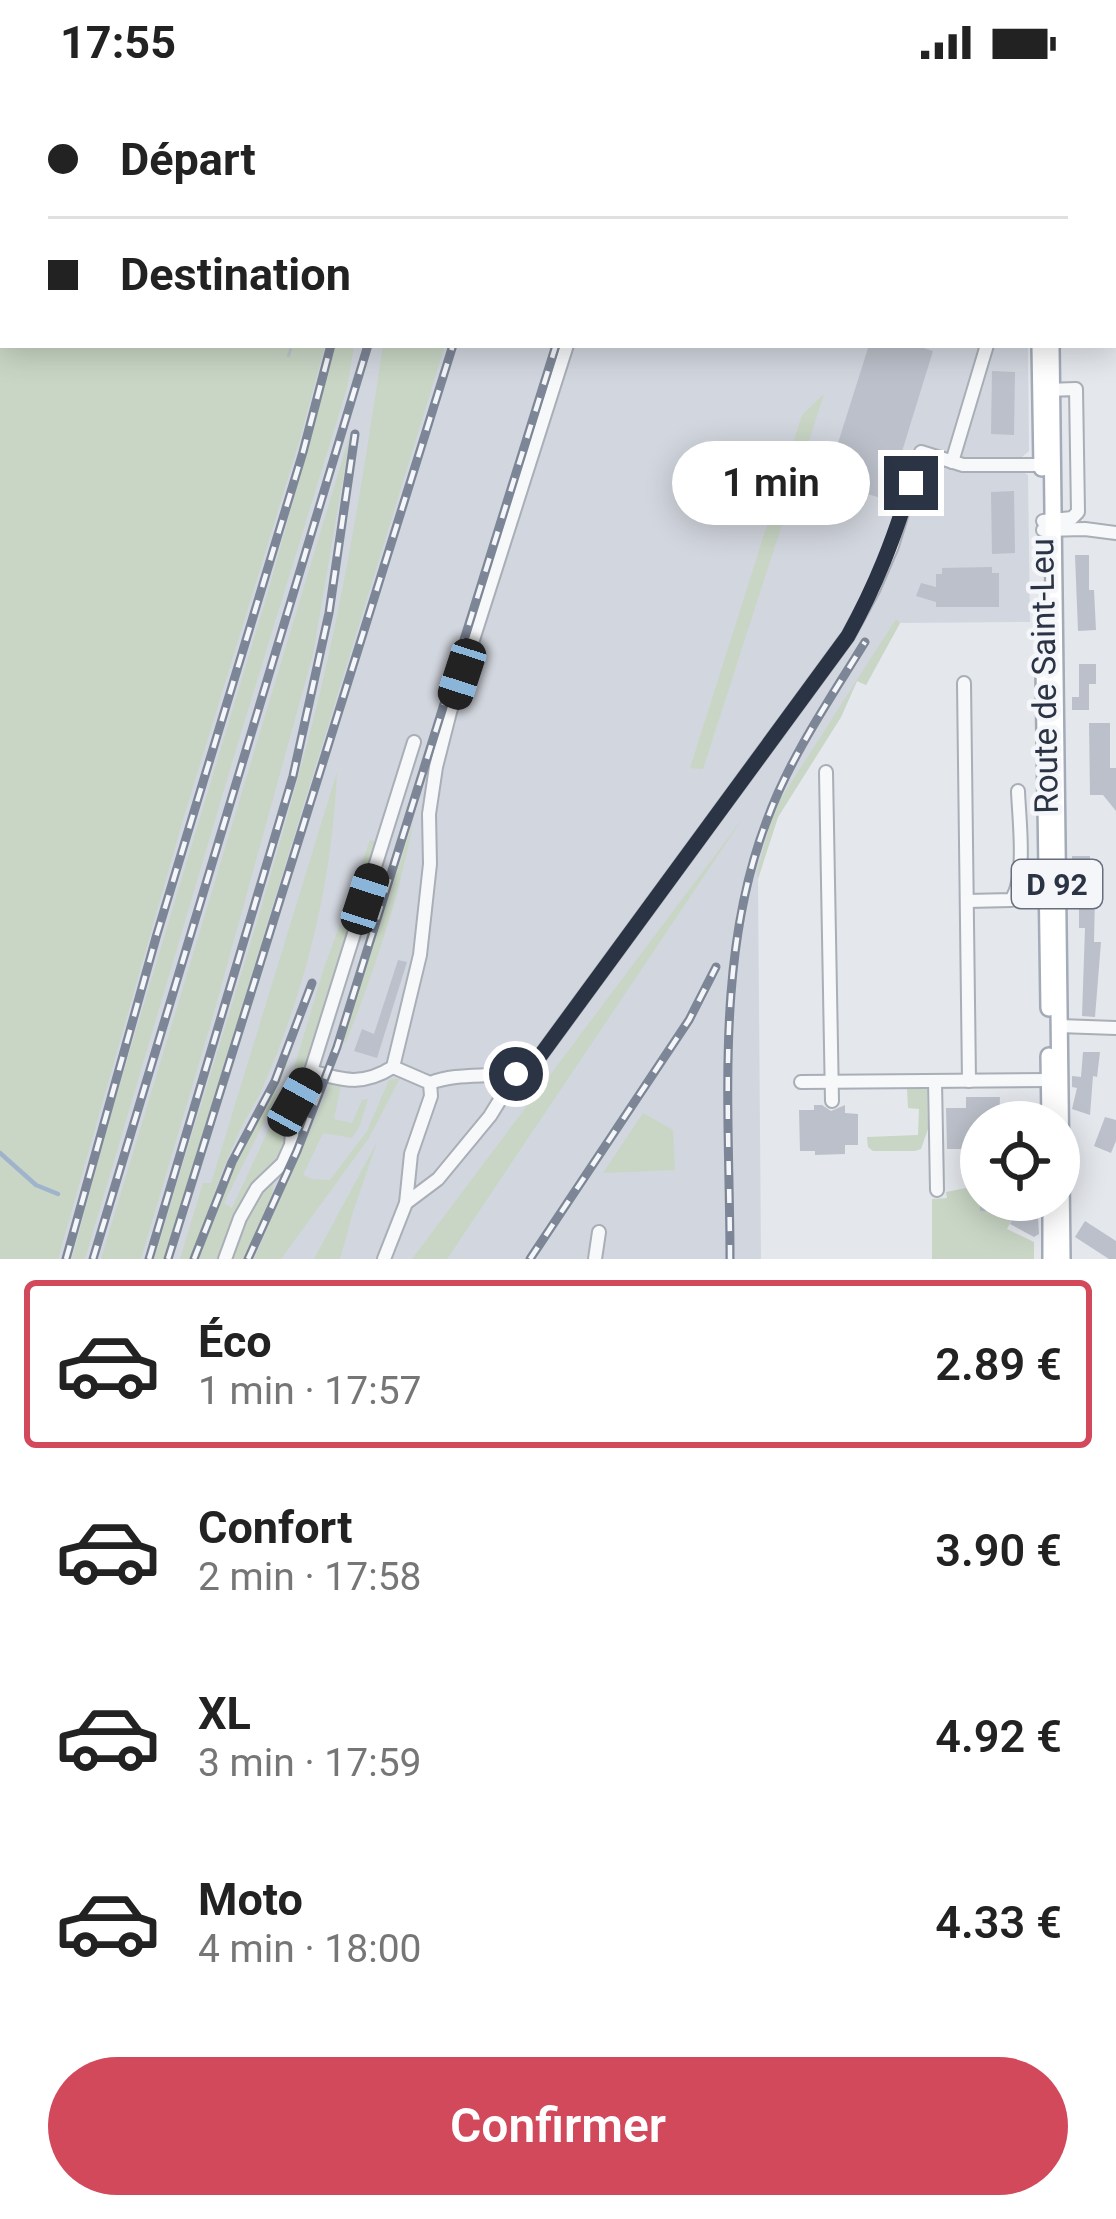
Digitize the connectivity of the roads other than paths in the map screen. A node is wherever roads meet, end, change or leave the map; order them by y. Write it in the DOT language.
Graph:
graph roads {
  1 [pos="567,348"];
  2 [pos="986,348"];
  3 [pos="1040,348"];
  4 [pos="1051,348"];
  5 [pos="1046,390"];
  6 [pos="952,462"];
  7 [pos="1047,465"];
  8 [pos="1047,523"];
  9 [pos="1116,533"];
  10 [pos="964,683"];
  11 [pos="414,742"];
  12 [pos="826,772"];
  13 [pos="1018,791"];
  14 [pos="967,901"];
  15 [pos="1059,1026"];
  16 [pos="1116,1028"];
  17 [pos="393,1067"];
  18 [pos="311,1071"];
  19 [pos="516,1074"];
  20 [pos="969,1081"];
  21 [pos="1049,1081"];
  22 [pos="801,1082"];
  23 [pos="832,1082"];
  24 [pos="935,1082"];
  25 [pos="430,1083"];
  26 [pos="832,1101"];
  27 [pos="1049,1101"];
  28 [pos="937,1190"];
  29 [pos="406,1203"];
  30 [pos="1051,1221"];
  31 [pos="599,1232"];
  32 [pos="1062,1238"];
  33 [pos="225,1259"];
  34 [pos="384,1259"];
  35 [pos="595,1259"];
  36 [pos="1051,1259"];
  37 [pos="1062,1259"];
  38 [pos="1073,1259"];
  1 -- 17 [label="street"];
  2 -- 6 [label="street"];
  3 -- 5 [label="main road, D 92"];
  4 -- 5 [label="main road, D 92"];
  5 -- 7 [label="main road, D 92"];
  5 -- 8 [label="street"];
  6 -- 7 [label="street"];
  6 -- 19 [label="street"];
  7 -- 8 [label="main road, D 92"];
  8 -- 9 [label="street"];
  8 -- 15 [label="main road, Route de Saint-Leu / D 92"];
  8 -- 21 [label="main road, Route de Saint-Leu / D 92"];
  10 -- 14 [label="street"];
  11 -- 18 [label="street"];
  12 -- 23 [label="street"];
  13 -- 14 [label="street"];
  14 -- 20 [label="street"];
  15 -- 16 [label="street"];
  15 -- 32 [label="main road, Route de Saint-Leu / D 92"];
  17 -- 18 [label="street"];
  17 -- 25 [label="street"];
  18 -- 33 [label="street"];
  19 -- 25 [label="street"];
  19 -- 29 [label="street"];
  20 -- 21 [label="street"];
  20 -- 24 [label="street"];
  21 -- 27 [label="main road, Route de Saint-Leu / D 92"];
  22 -- 23 [label="street"];
  23 -- 24 [label="street"];
  23 -- 26 [label="street"];
  24 -- 28 [label="street"];
  25 -- 29 [label="street"];
  29 -- 34 [label="street"];
  30 -- 36 [label="main road"];
  31 -- 35 [label="street"];
  32 -- 37 [label="main road, Route de Saint-Leu"];
  32 -- 38 [label="street"];
}
